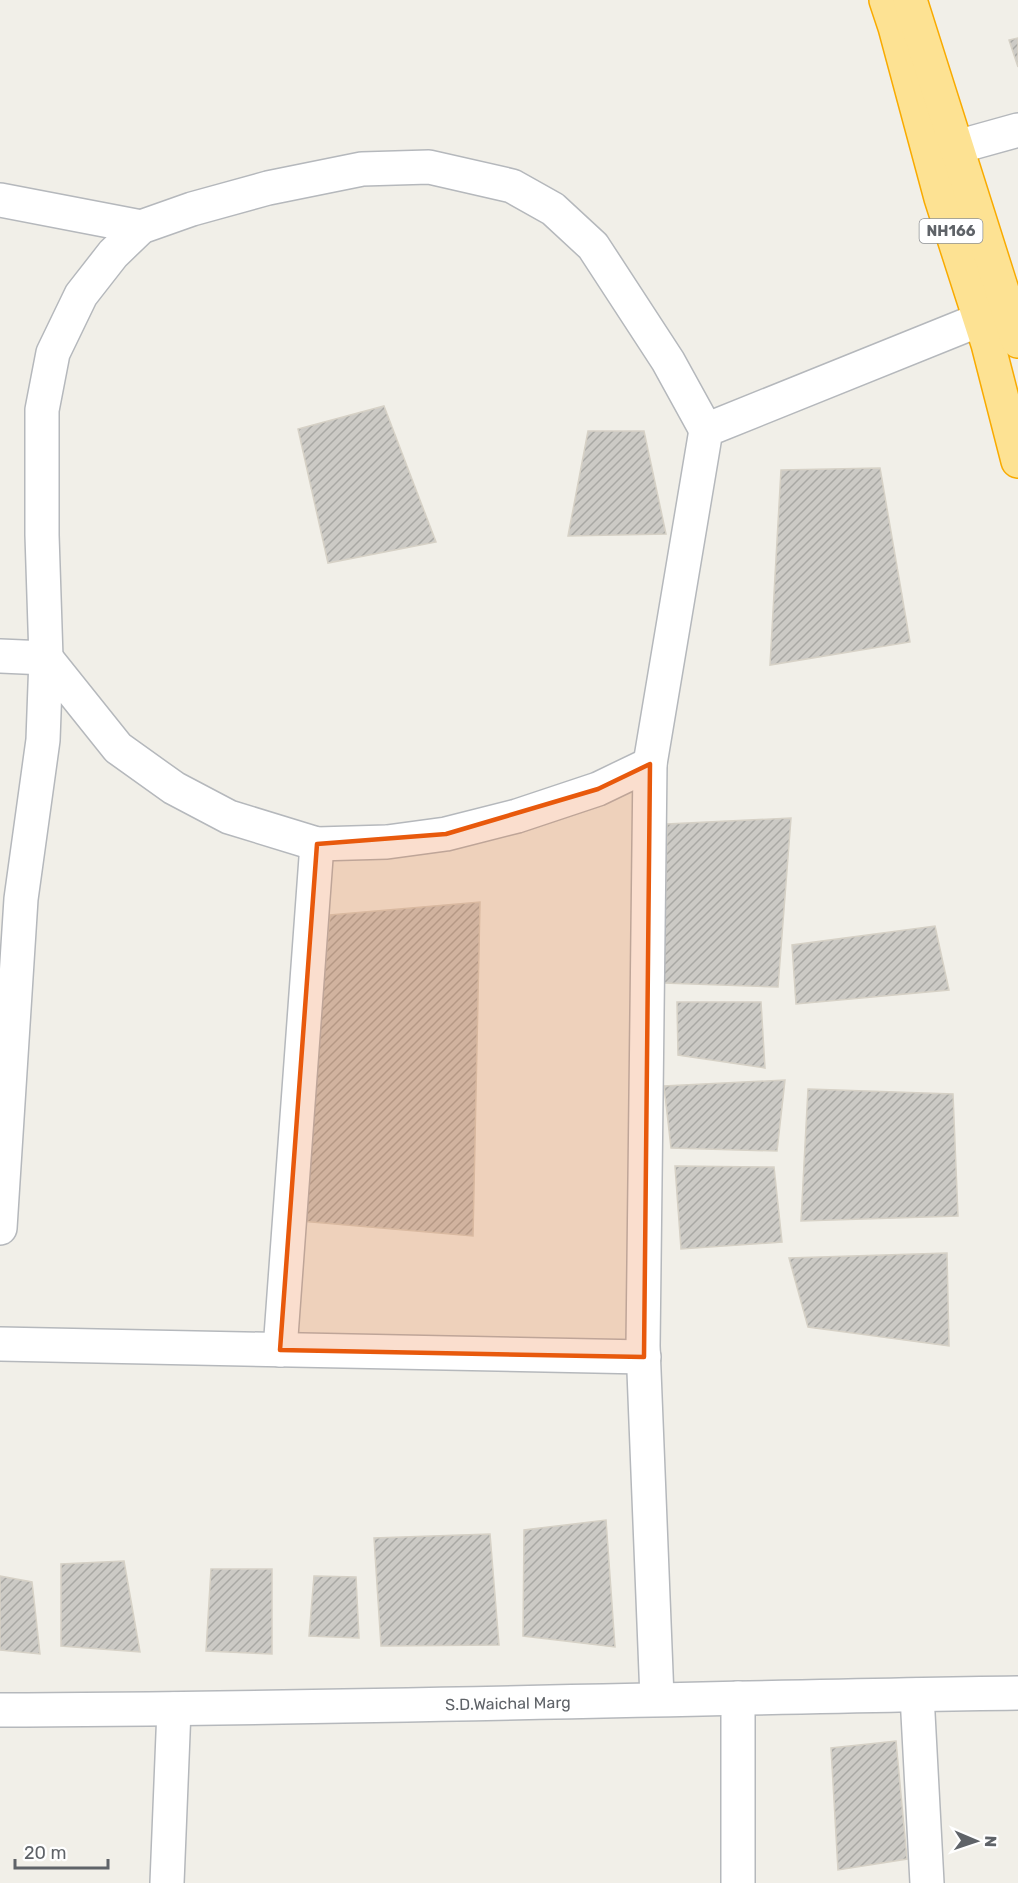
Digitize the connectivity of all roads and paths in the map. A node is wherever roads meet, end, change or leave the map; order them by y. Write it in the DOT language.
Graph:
graph roads {
  1 [pos="886,0"];
  2 [pos="910,0"];
  3 [pos="1018,130"];
  4 [pos="957,147"];
  5 [pos="0,200"];
  6 [pos="141,227"];
  7 [pos="1006,321"];
  8 [pos="706,430"];
  9 [pos="1018,460"];
  10 [pos="0,656"];
  11 [pos="46,658"];
  12 [pos="650,764"];
  13 [pos="317,844"];
  14 [pos="0,1228"];
  15 [pos="0,1344"];
  16 [pos="280,1350"];
  17 [pos="644,1357"];
  18 [pos="1018,1693"];
  19 [pos="917,1695"];
  20 [pos="657,1698"];
  21 [pos="738,1698"];
  22 [pos="174,1709"];
  23 [pos="0,1710"];
  24 [pos="167,1883"];
  25 [pos="738,1883"];
  26 [pos="927,1883"];
  1 -- 7 [label="highway, NH166"];
  2 -- 4 [label="highway, NH166"];
  3 -- 4 [label="street"];
  4 -- 7 [label="highway, NH166"];
  5 -- 6 [label="street"];
  6 -- 8 [label="street"];
  6 -- 11 [label="street"];
  7 -- 8 [label="street"];
  7 -- 9 [label="highway, NH166"];
  8 -- 12 [label="street"];
  10 -- 11 [label="street"];
  11 -- 13 [label="street"];
  11 -- 14 [label="street"];
  12 -- 13 [label="street"];
  12 -- 17 [label="street"];
  13 -- 16 [label="street"];
  15 -- 16 [label="street"];
  16 -- 17 [label="street"];
  17 -- 20 [label="street"];
  18 -- 19 [label="street, S.D.Waichal Marg"];
  19 -- 21 [label="street, S.D.Waichal Marg"];
  19 -- 26 [label="street"];
  20 -- 21 [label="street, S.D.Waichal Marg"];
  20 -- 22 [label="street, S.D.Waichal Marg"];
  21 -- 25 [label="street"];
  22 -- 23 [label="street, S.D.Waichal Marg"];
  22 -- 24 [label="street"];
}
